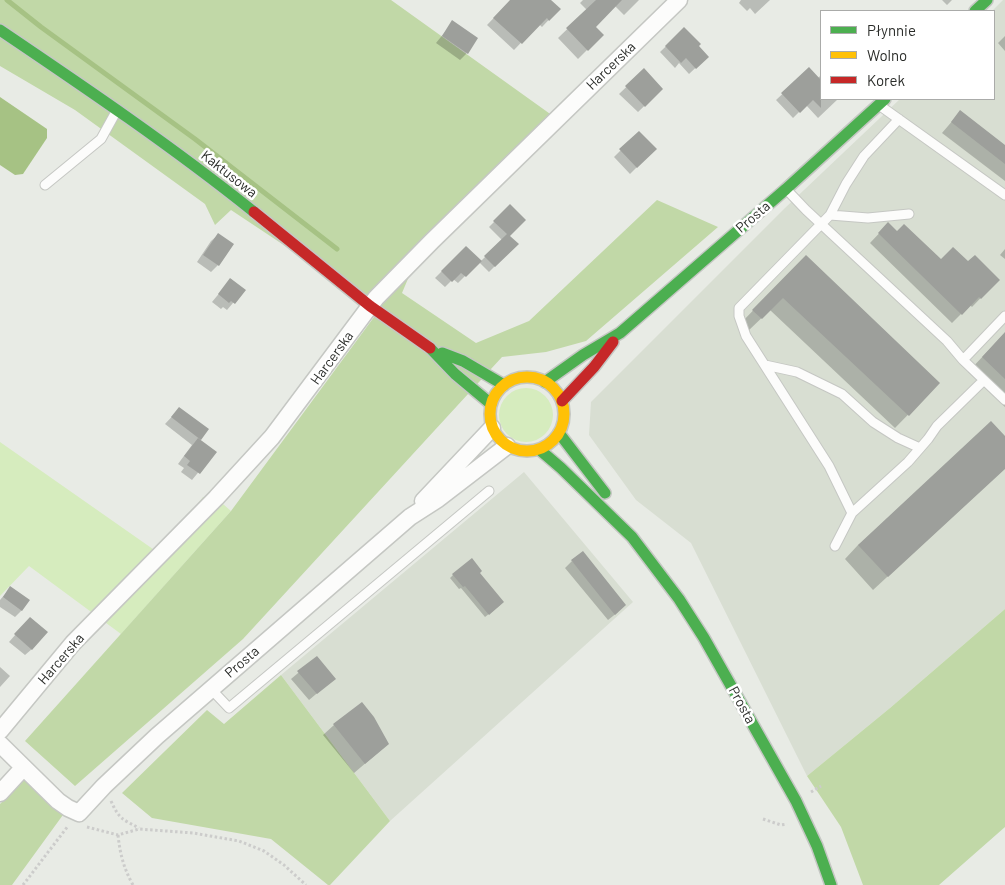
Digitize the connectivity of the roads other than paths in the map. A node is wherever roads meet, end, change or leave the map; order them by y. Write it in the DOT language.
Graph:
graph roads {
  1 [pos="679,0"];
  2 [pos="987,0"];
  3 [pos="977,10"];
  4 [pos="0,30"];
  5 [pos="882,102"];
  6 [pos="117,110"];
  7 [pos="899,119"];
  8 [pos="45,185"];
  9 [pos="786,189"];
  10 [pos="1005,195"];
  11 [pos="909,214"];
  12 [pos="830,215"];
  13 [pos="822,224"];
  14 [pos="370,306"];
  15 [pos="1005,316"];
  16 [pos="620,333"];
  17 [pos="432,349"];
  18 [pos="963,360"];
  19 [pos="765,365"];
  20 [pos="984,380"];
  21 [pos="545,382"];
  22 [pos="504,385"];
  23 [pos="1005,400"];
  24 [pos="562,401"];
  25 [pos="491,404"];
  26 [pos="492,428"];
  27 [pos="559,433"];
  28 [pos="507,446"];
  29 [pos="920,448"];
  30 [pos="540,450"];
  31 [pos="488,490"];
  32 [pos="611,510"];
  33 [pos="852,513"];
  34 [pos="410,517"];
  35 [pos="835,546"];
  36 [pos="211,689"];
  37 [pos="0,731"];
  38 [pos="0,744"];
  39 [pos="23,768"];
  40 [pos="0,792"];
  41 [pos="831,885"];
  1 -- 14 [label="street, Harcerska"];
  2 -- 3 [label="main road"];
  4 -- 6 [label="main road, Kaktusowa"];
  5 -- 7 [label="lane"];
  5 -- 9 [label="main road, Prosta"];
  6 -- 8 [label="lane"];
  6 -- 14 [label="main road, Kaktusowa"];
  7 -- 10 [label="lane"];
  7 -- 12 [label="lane"];
  9 -- 13 [label="lane"];
  9 -- 16 [label="main road, Prosta"];
  11 -- 12 [label="lane"];
  12 -- 13 [label="lane"];
  13 -- 18 [label="lane"];
  13 -- 19 [label="lane"];
  14 -- 17 [label="main road, Kaktusowa"];
  14 -- 37 [label="street, Harcerska"];
  15 -- 18 [label="lane"];
  16 -- 21 [label="main road, Prosta"];
  16 -- 24 [label="main road, Prosta"];
  17 -- 22 [label="main road, Kaktusowa"];
  17 -- 25 [label="main road, Kaktusowa"];
  18 -- 20 [label="lane"];
  19 -- 29 [label="lane"];
  19 -- 33 [label="lane"];
  20 -- 23 [label="lane"];
  20 -- 29 [label="lane"];
  21 -- 22 [label="main road"];
  21 -- 24 [label="main road"];
  22 -- 25 [label="main road"];
  24 -- 27 [label="main road"];
  25 -- 26 [label="main road"];
  26 -- 28 [label="main road"];
  26 -- 34 [label="street, Prosta"];
  27 -- 30 [label="main road"];
  27 -- 32 [label="main road, Prosta"];
  28 -- 30 [label="main road"];
  28 -- 34 [label="street, Prosta"];
  29 -- 33 [label="lane"];
  30 -- 32 [label="main road, Prosta"];
  31 -- 36 [label="lane"];
  32 -- 41 [label="main road, Prosta"];
  33 -- 35 [label="lane"];
  34 -- 36 [label="street, Prosta"];
  36 -- 39 [label="street, Prosta"];
  38 -- 39 [label="street"];
  39 -- 40 [label="street"];
}
